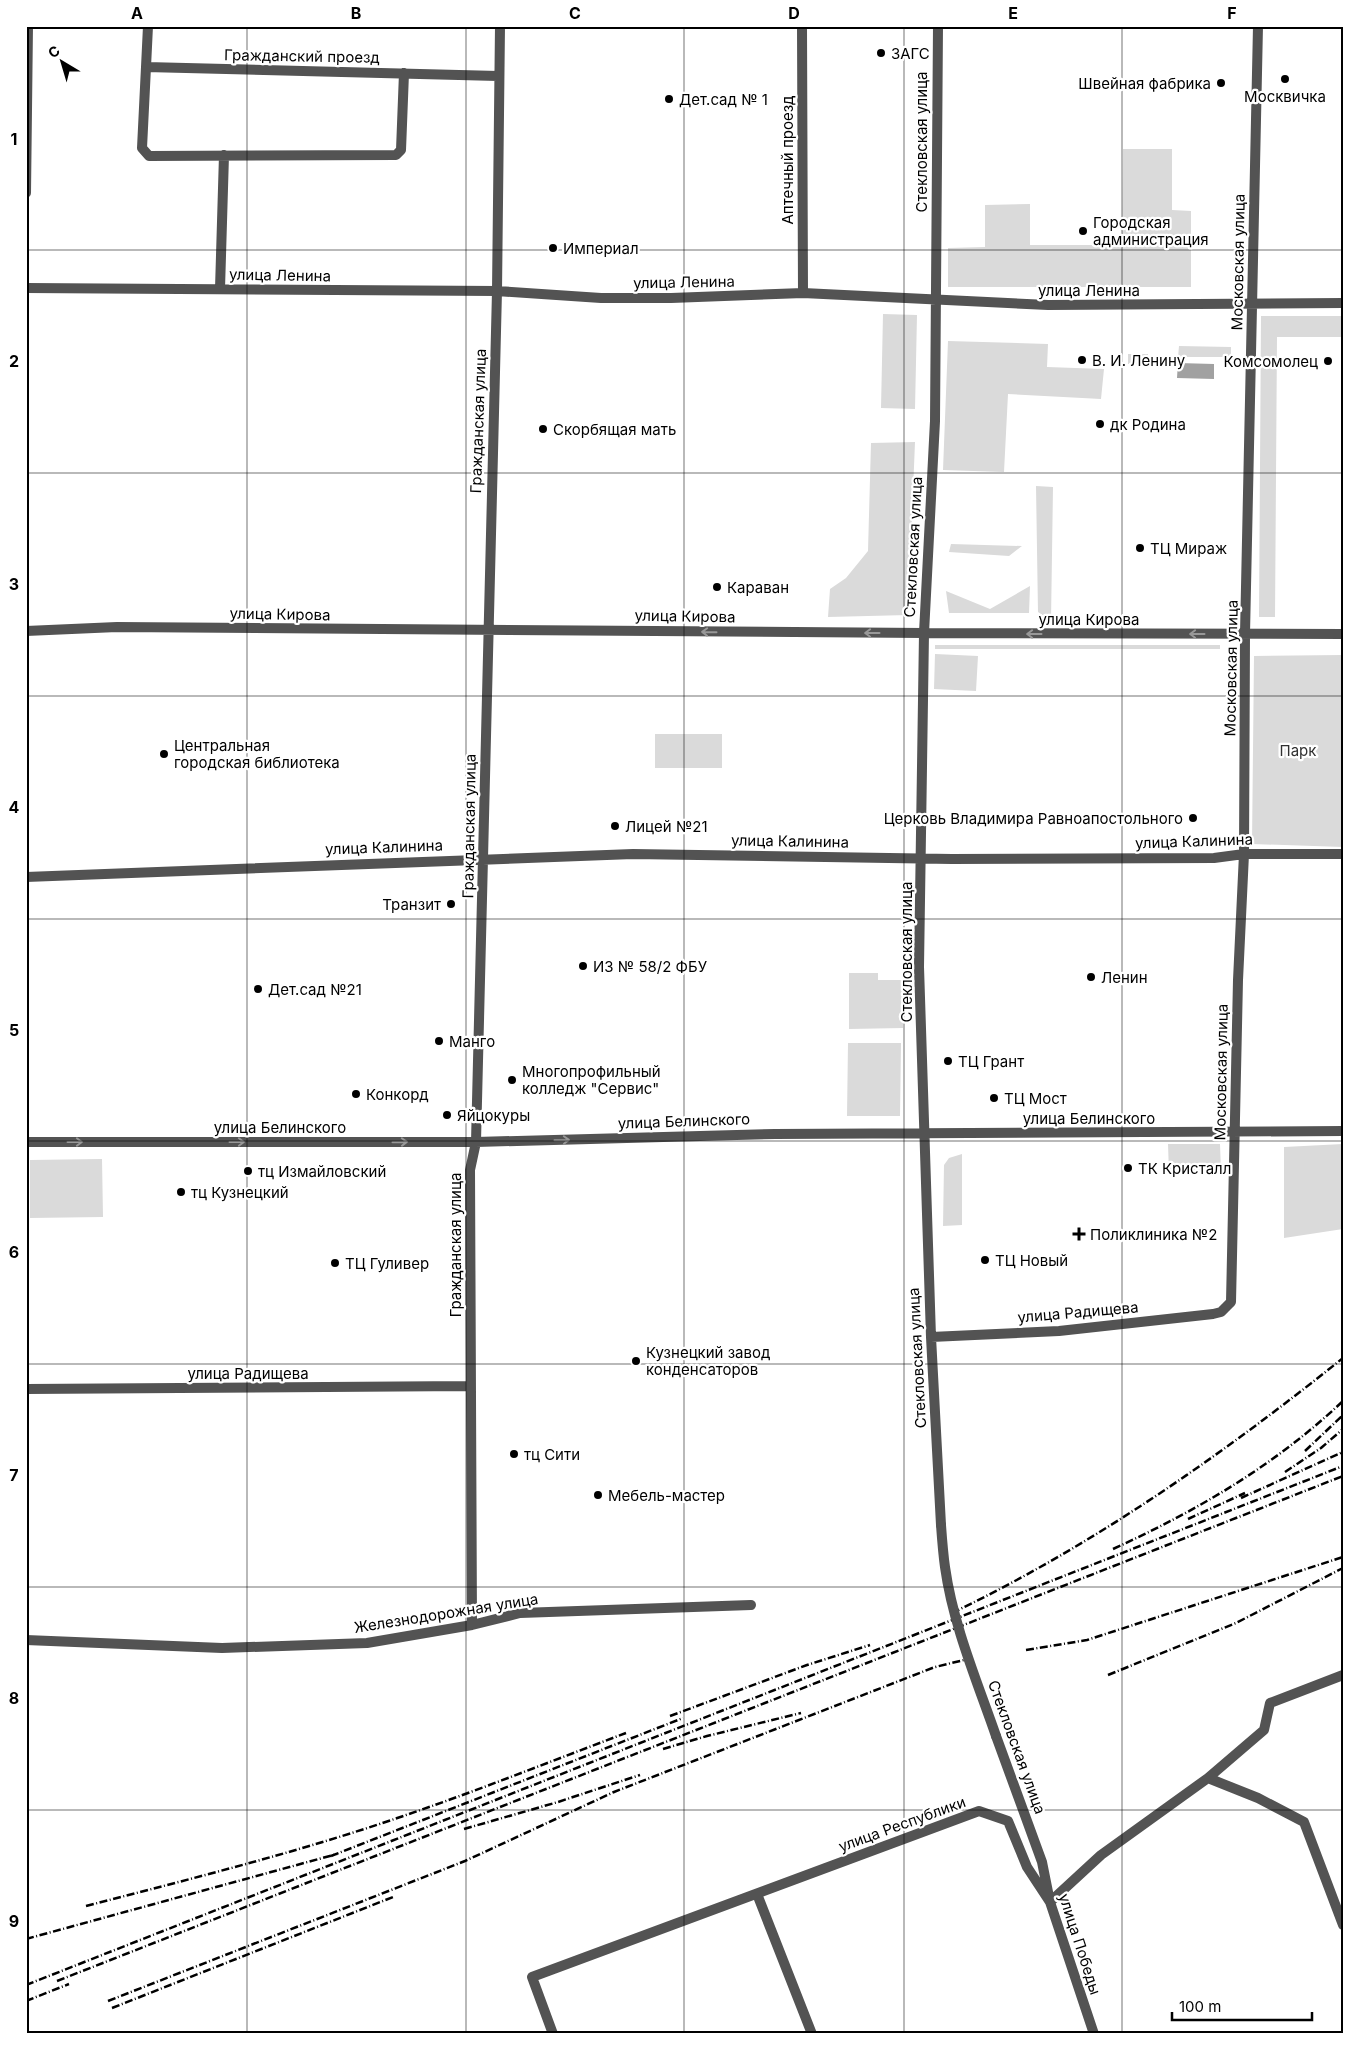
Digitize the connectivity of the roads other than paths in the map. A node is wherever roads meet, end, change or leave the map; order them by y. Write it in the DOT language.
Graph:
graph roads {
  1 [pos="28,26"];
  2 [pos="148,26"];
  3 [pos="500,26"];
  4 [pos="802,26"];
  5 [pos="938,26"];
  6 [pos="1258,26"];
  7 [pos="146,67"];
  8 [pos="404,73"];
  9 [pos="498,76"];
  10 [pos="224,155"];
  11 [pos="26,194"];
  12 [pos="26,288"];
  13 [pos="220,290"];
  14 [pos="497,291"];
  15 [pos="803,294"];
  16 [pos="936,301"];
  17 [pos="1253,303"];
  18 [pos="1343,303"];
  19 [pos="488,629"];
  20 [pos="26,631"];
  21 [pos="924,634"];
  22 [pos="1246,634"];
  23 [pos="1343,634"];
  24 [pos="1244,854"];
  25 [pos="1343,854"];
  26 [pos="483,858"];
  27 [pos="920,858"];
  28 [pos="26,877"];
  29 [pos="1343,1130"];
  30 [pos="1234,1132"];
  31 [pos="923,1135"];
  32 [pos="26,1142"];
  33 [pos="476,1142"];
  34 [pos="1227,1307"];
  35 [pos="930,1337"];
  36 [pos="470,1386"];
  37 [pos="26,1389"];
  38 [pos="751,1605"];
  39 [pos="472,1625"];
  40 [pos="26,1640"];
  41 [pos="1343,1675"];
  42 [pos="1208,1778"];
  43 [pos="1042,1862"];
  44 [pos="757,1894"];
  45 [pos="1050,1902"];
  46 [pos="1343,1925"];
  47 [pos="553,2034"];
  48 [pos="812,2034"];
  49 [pos="1094,2034"];
  1 -- 11 [label="street"];
  2 -- 7 [label="street"];
  3 -- 9 [label="street, Гражданская улица"];
  4 -- 15 [label="street, Аптечный проезд"];
  5 -- 16 [label="street, Стекловская улица"];
  6 -- 17 [label="street, Московская улица"];
  7 -- 8 [label="street, Гражданский проезд"];
  7 -- 10 [label="street"];
  8 -- 9 [label="street, Гражданский проезд"];
  8 -- 10 [label="street"];
  9 -- 14 [label="street, Гражданская улица"];
  10 -- 13 [label="street"];
  12 -- 13 [label="street, улица Ленина"];
  13 -- 14 [label="street, улица Ленина"];
  14 -- 15 [label="street, улица Ленина"];
  14 -- 19 [label="street, Гражданская улица"];
  15 -- 16 [label="street, улица Ленина"];
  16 -- 17 [label="street, улица Ленина"];
  16 -- 21 [label="street, Стекловская улица"];
  17 -- 18 [label="street, улица Ленина"];
  17 -- 22 [label="street, Московская улица"];
  19 -- 20 [label="street, улица Кирова"];
  21 -- 19 [label="street, улица Кирова, one-way"];
  19 -- 26 [label="street, Гражданская улица"];
  22 -- 21 [label="street, улица Кирова, one-way"];
  21 -- 27 [label="street, Стекловская улица"];
  22 -- 23 [label="street, улица Кирова"];
  22 -- 24 [label="street, Московская улица"];
  24 -- 25 [label="street, улица Калинина"];
  24 -- 27 [label="street, улица Калинина"];
  24 -- 30 [label="street, Московская улица"];
  26 -- 27 [label="street, улица Калинина"];
  26 -- 28 [label="street, улица Калинина"];
  26 -- 33 [label="street, Гражданская улица"];
  27 -- 31 [label="street, Стекловская улица"];
  29 -- 30 [label="street, улица Белинского"];
  30 -- 31 [label="street, улица Белинского"];
  30 -- 34 [label="street, Московская улица"];
  33 -- 31 [label="street, улица Белинского, one-way"];
  31 -- 35 [label="street, Стекловская улица"];
  32 -- 33 [label="street, улица Белинского, one-way"];
  33 -- 36 [label="street, Гражданская улица"];
  34 -- 35 [label="street, улица Радищева"];
  35 -- 43 [label="street, Стекловская улица, bridge"];
  36 -- 37 [label="street, улица Радищева"];
  36 -- 39 [label="street, Гражданская улица"];
  38 -- 39 [label="street, Железнодорожная улица"];
  39 -- 40 [label="street, Железнодорожная улица"];
  41 -- 42 [label="street"];
  42 -- 45 [label="street"];
  42 -- 46 [label="street"];
  43 -- 45 [label="street, улица Победы"];
  44 -- 45 [label="street, улица Республики"];
  44 -- 47 [label="street, улица Республики"];
  44 -- 48 [label="street"];
  45 -- 49 [label="street, улица Победы"];
}
